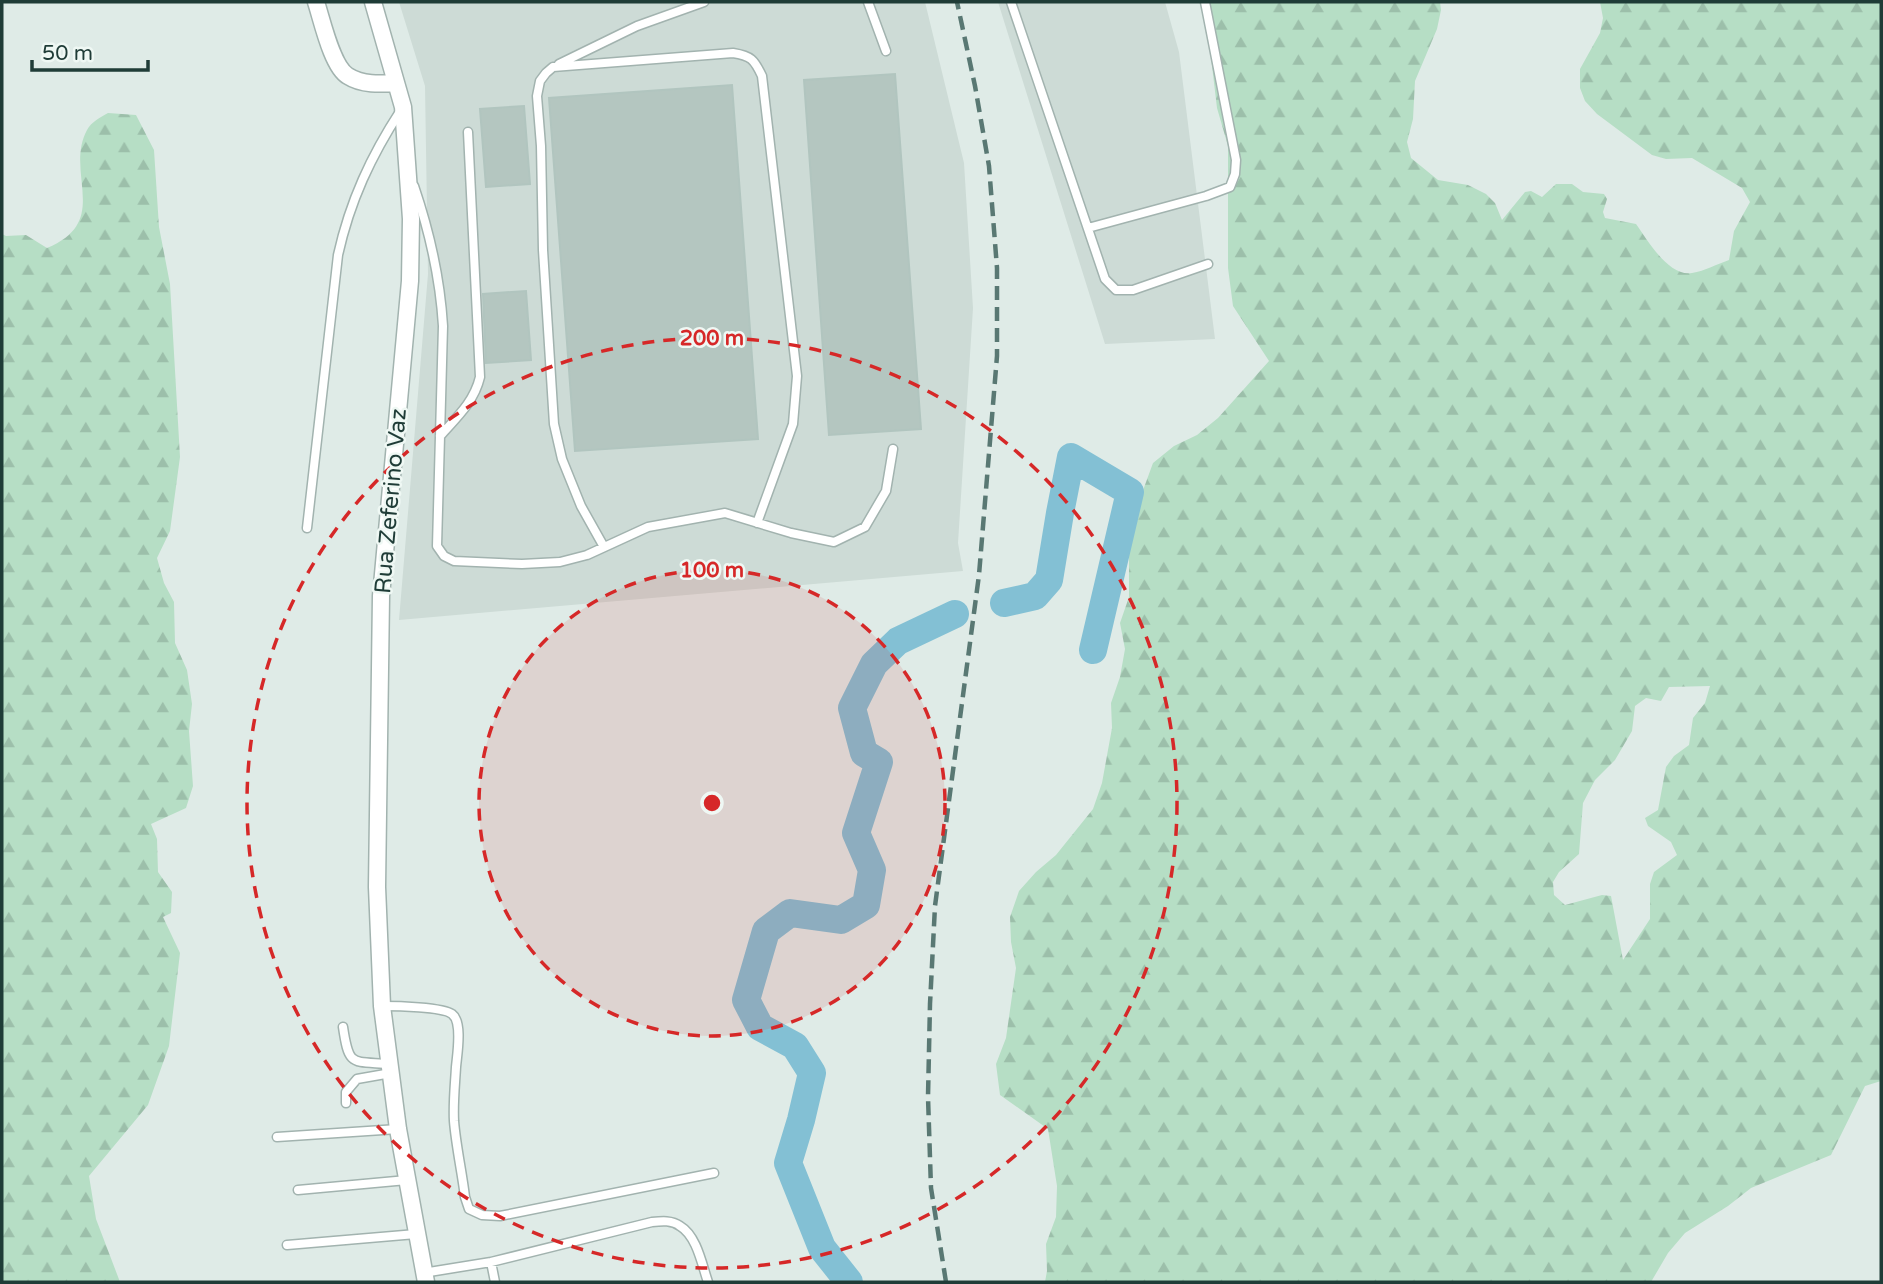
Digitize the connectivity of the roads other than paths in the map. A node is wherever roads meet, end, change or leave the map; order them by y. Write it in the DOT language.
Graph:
graph roads {
  1 [pos="316,2"];
  2 [pos="373,2"];
  3 [pos="704,2"];
  4 [pos="869,2"];
  5 [pos="1011,2"];
  6 [pos="1205,2"];
  7 [pos="886,51"];
  8 [pos="553,67"];
  9 [pos="396,83"];
  10 [pos="402,107"];
  11 [pos="468,132"];
  12 [pos="408,170"];
  13 [pos="1088,228"];
  14 [pos="1208,264"];
  15 [pos="440,436"];
  16 [pos="892,449"];
  17 [pos="757,523"];
  18 [pos="307,528"];
  19 [pos="604,547"];
  20 [pos="382,1006"];
  21 [pos="343,1027"];
  22 [pos="390,1068"];
  23 [pos="346,1103"];
  24 [pos="398,1129"];
  25 [pos="277,1137"];
  26 [pos="714,1173"];
  27 [pos="407,1181"];
  28 [pos="298,1190"];
  29 [pos="416,1234"];
  30 [pos="287,1245"];
  31 [pos="491,1262"];
  32 [pos="425,1278"];
  33 [pos="495,1282"];
  34 [pos="708,1282"];
  1 -- 9 [label="street"];
  2 -- 9 [label="street, Rua Zeferino Vaz"];
  3 -- 8 [label="lane"];
  4 -- 7 [label="lane"];
  5 -- 13 [label="lane"];
  6 -- 13 [label="lane"];
  8 -- 17 [label="lane"];
  8 -- 19 [label="lane"];
  9 -- 10 [label="street, Rua Zeferino Vaz"];
  10 -- 12 [label="street, Rua Zeferino Vaz"];
  10 -- 18 [label="lane"];
  11 -- 15 [label="lane"];
  12 -- 15 [label="lane"];
  12 -- 20 [label="street, Rua Zeferino Vaz"];
  13 -- 14 [label="lane"];
  15 -- 19 [label="lane"];
  16 -- 17 [label="lane"];
  17 -- 19 [label="lane"];
  20 -- 22 [label="street, Rua Zeferino Vaz"];
  20 -- 26 [label="lane"];
  21 -- 22 [label="lane"];
  22 -- 23 [label="lane"];
  22 -- 24 [label="street, Rua Zeferino Vaz"];
  24 -- 25 [label="lane"];
  24 -- 27 [label="street, Rua Zeferino Vaz"];
  27 -- 28 [label="lane"];
  27 -- 29 [label="street, Rua Zeferino Vaz"];
  29 -- 30 [label="lane"];
  29 -- 32 [label="street, Rua Zeferino Vaz"];
  31 -- 32 [label="lane"];
  31 -- 33 [label="lane"];
  31 -- 34 [label="lane"];
}
